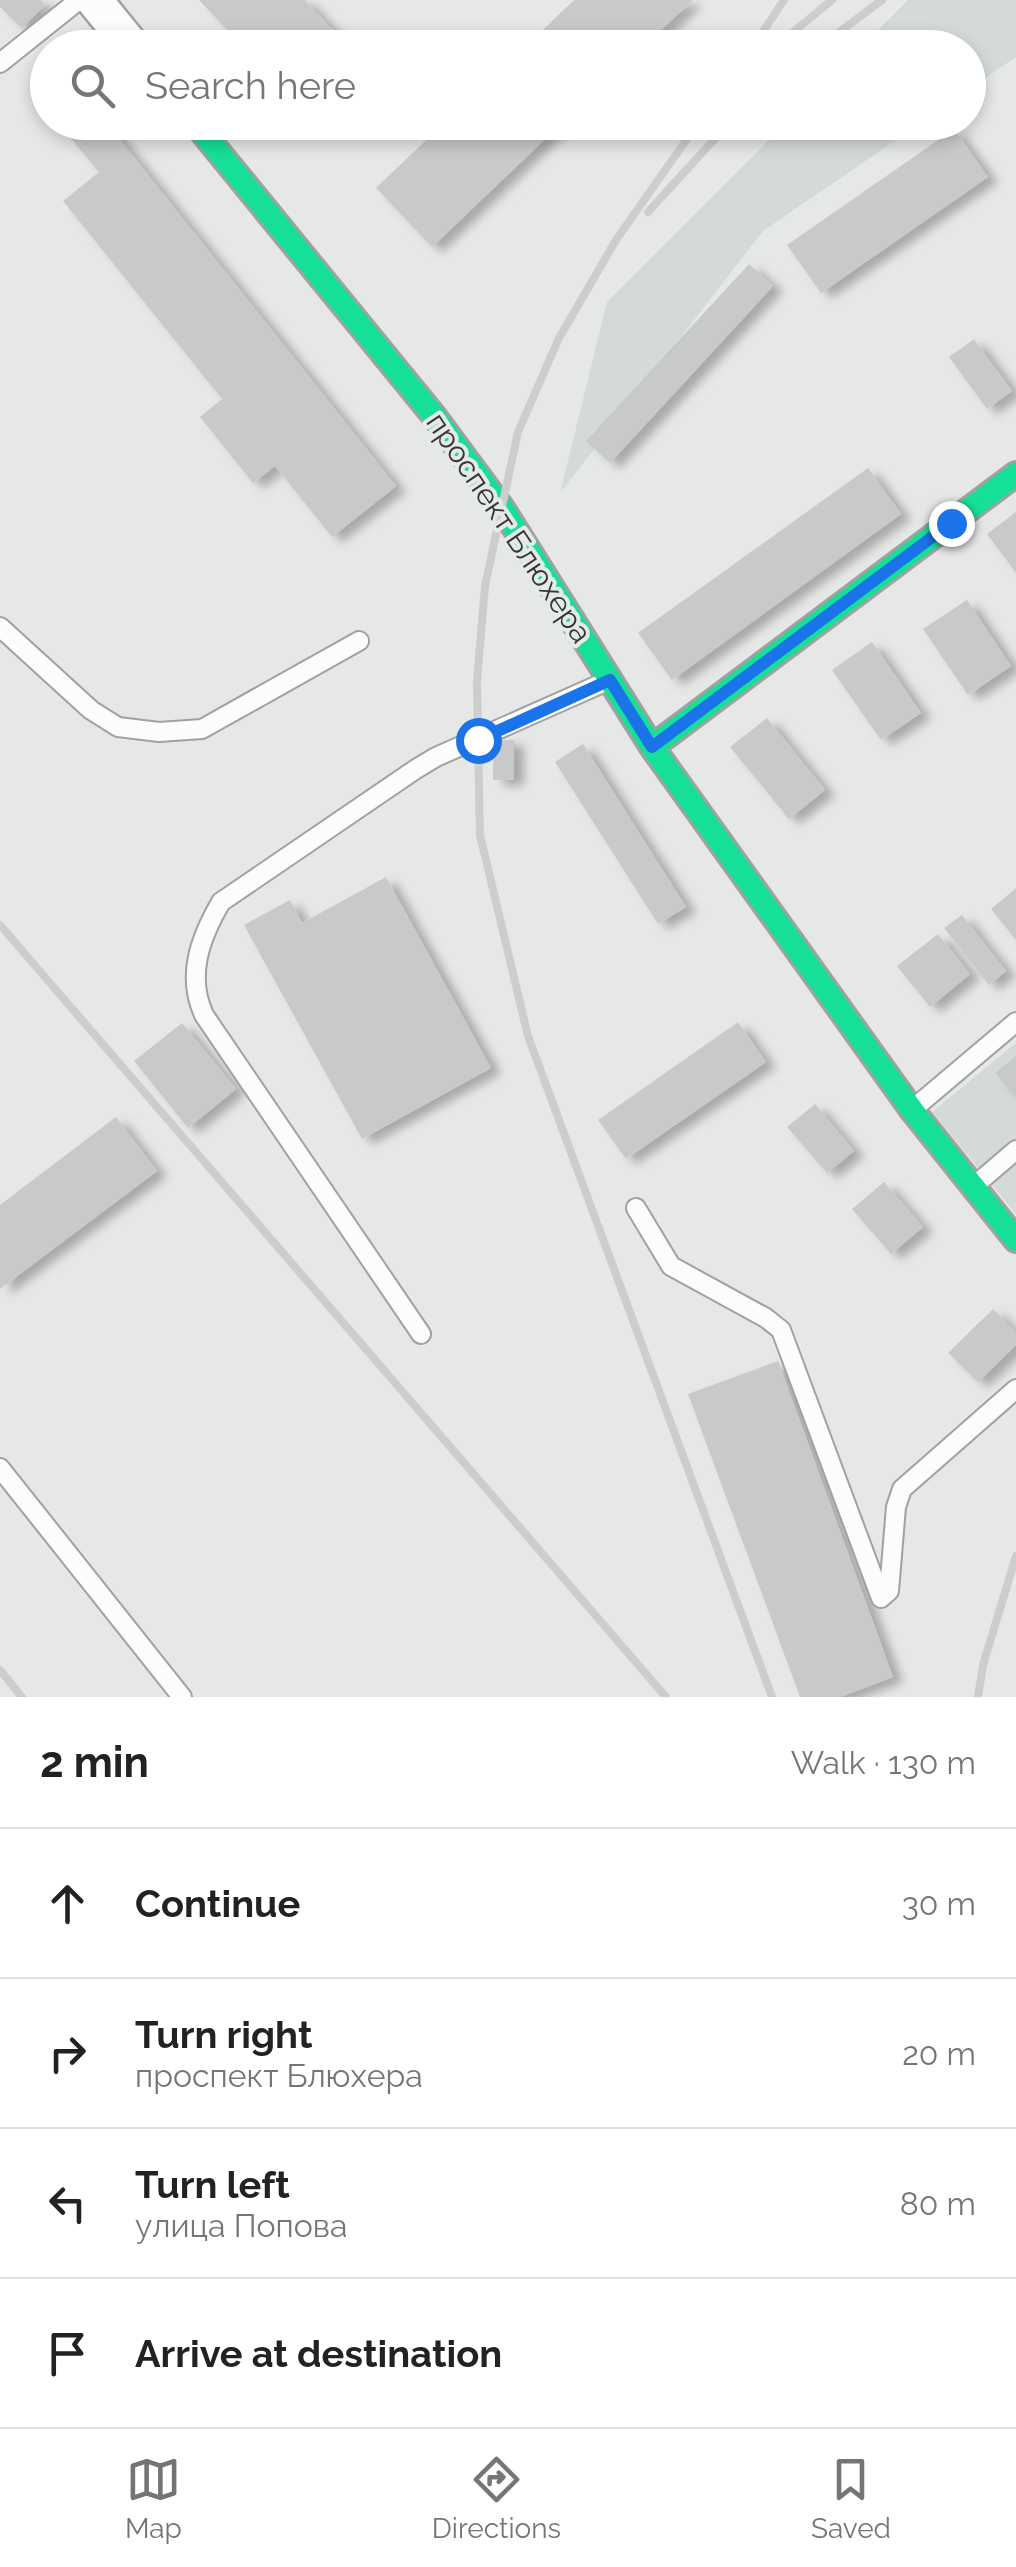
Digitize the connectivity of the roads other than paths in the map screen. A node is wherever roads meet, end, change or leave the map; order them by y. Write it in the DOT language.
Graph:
graph roads {
  1 [pos="79,0"];
  2 [pos="94,0"];
  3 [pos="41,30"];
  4 [pos="118,30"];
  5 [pos="30,39"];
  6 [pos="0,63"];
  7 [pos="209,140"];
  8 [pos="1016,474"];
  9 [pos="0,627"];
  10 [pos="360,641"];
  11 [pos="610,680"];
  12 [pos="652,747"];
  13 [pos="1016,1022"];
  14 [pos="912,1110"];
  15 [pos="1016,1150"];
  16 [pos="974,1186"];
  17 [pos="636,1208"];
  18 [pos="1016,1240"];
  19 [pos="421,1334"];
  20 [pos="1016,1389"];
  21 [pos="0,1468"];
  22 [pos="182,1697"];
  1 -- 3 [label="lane"];
  2 -- 4 [label="street"];
  5 -- 6 [label="lane"];
  7 -- 11 [label="street, проспект Блюхера"];
  8 -- 12 [label="street"];
  9 -- 10 [label="lane"];
  11 -- 12 [label="street, проспект Блюхера"];
  11 -- 19 [label="lane"];
  12 -- 14 [label="street, проспект Блюхера"];
  13 -- 14 [label="lane"];
  14 -- 16 [label="street, проспект Блюхера"];
  15 -- 16 [label="lane"];
  16 -- 18 [label="street, проспект Блюхера"];
  17 -- 20 [label="lane"];
  21 -- 22 [label="lane"];
}
